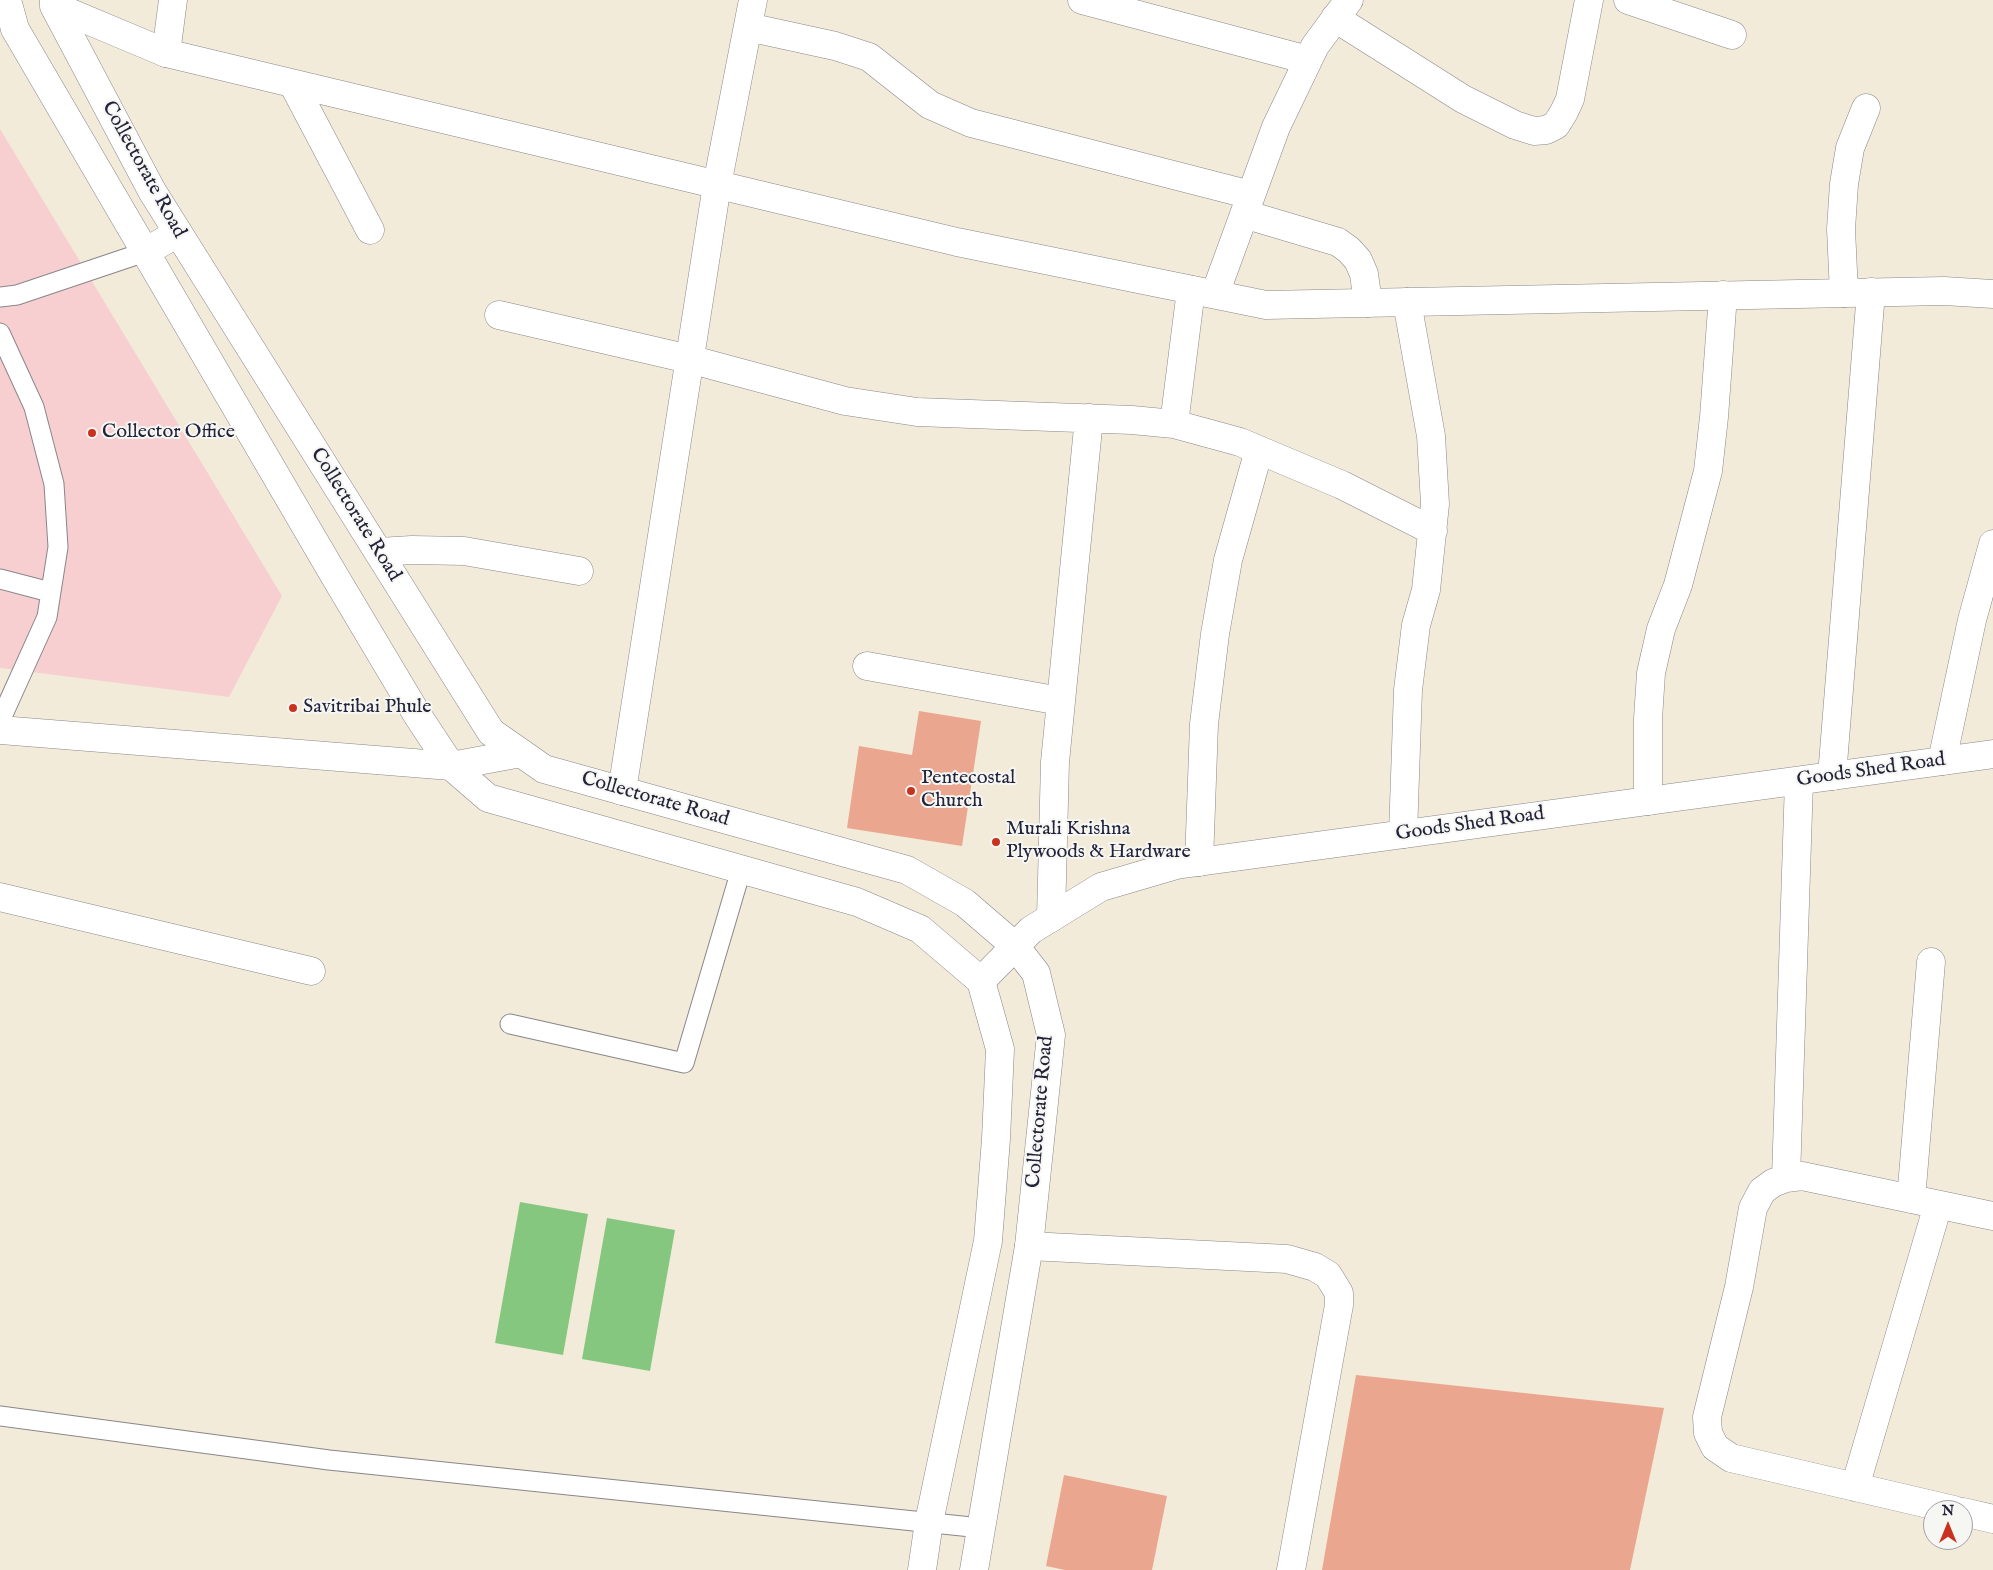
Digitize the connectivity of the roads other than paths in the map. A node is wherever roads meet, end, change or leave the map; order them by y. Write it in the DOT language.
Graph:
graph roads {
  1 [pos="7,0"];
  2 [pos="173,0"];
  3 [pos="753,0"];
  4 [pos="1082,0"];
  5 [pos="1589,0"];
  6 [pos="1628,0"];
  7 [pos="54,3"];
  8 [pos="1342,9"];
  9 [pos="748,27"];
  10 [pos="1732,35"];
  11 [pos="166,53"];
  12 [pos="1308,60"];
  13 [pos="293,84"];
  14 [pos="1866,108"];
  15 [pos="718,185"];
  16 [pos="1247,205"];
  17 [pos="370,230"];
  18 [pos="178,233"];
  19 [pos="145,252"];
  20 [pos="1203,292"];
  21 [pos="1871,292"];
  22 [pos="1844,293"];
  23 [pos="1993,294"];
  24 [pos="1723,295"];
  25 [pos="0,296"];
  26 [pos="1407,302"];
  27 [pos="1368,303"];
  28 [pos="499,315"];
  29 [pos="0,333"];
  30 [pos="689,359"];
  31 [pos="1089,418"];
  32 [pos="1174,424"];
  33 [pos="1259,450"];
  34 [pos="1433,531"];
  35 [pos="1993,544"];
  36 [pos="379,552"];
  37 [pos="579,571"];
  38 [pos="0,579"];
  39 [pos="50,592"];
  40 [pos="867,666"];
  41 [pos="1060,701"];
  42 [pos="0,721"];
  43 [pos="0,730"];
  44 [pos="521,753"];
  45 [pos="1993,754"];
  46 [pos="1942,761"];
  47 [pos="451,766"];
  48 [pos="1832,776"];
  49 [pos="1798,781"];
  50 [pos="622,790"];
  51 [pos="1648,801"];
  52 [pos="1403,834"];
  53 [pos="1199,862"];
  54 [pos="741,870"];
  55 [pos="0,897"];
  56 [pos="1051,918"];
  57 [pos="1016,946"];
  58 [pos="1930,962"];
  59 [pos="310,970"];
  60 [pos="981,981"];
  61 [pos="510,1024"];
  62 [pos="1786,1178"];
  63 [pos="1911,1199"];
  64 [pos="1938,1204"];
  65 [pos="1993,1216"];
  66 [pos="1029,1246"];
  67 [pos="0,1416"];
  68 [pos="1855,1487"];
  69 [pos="1923,1503"];
  70 [pos="1973,1514"];
  71 [pos="1993,1519"];
  72 [pos="929,1522"];
  73 [pos="981,1528"];
  74 [pos="922,1570"];
  75 [pos="974,1570"];
  76 [pos="1290,1570"];
  1 -- 19 [label="street, Collectorate Road"];
  2 -- 11 [label="street"];
  3 -- 9 [label="street"];
  4 -- 12 [label="street"];
  5 -- 8 [label="street"];
  6 -- 10 [label="street"];
  7 -- 11 [label="street"];
  7 -- 18 [label="street, Collectorate Road"];
  8 -- 12 [label="street"];
  9 -- 15 [label="street"];
  9 -- 16 [label="street"];
  11 -- 13 [label="street"];
  12 -- 16 [label="street"];
  13 -- 15 [label="street"];
  13 -- 17 [label="street"];
  14 -- 22 [label="street"];
  15 -- 20 [label="street"];
  15 -- 30 [label="street"];
  16 -- 20 [label="street"];
  16 -- 27 [label="street"];
  18 -- 19 [label="street"];
  18 -- 36 [label="street, Collectorate Road"];
  19 -- 25 [label="lane"];
  19 -- 47 [label="street, Collectorate Road"];
  20 -- 27 [label="street"];
  20 -- 32 [label="street"];
  21 -- 22 [label="street"];
  21 -- 23 [label="street"];
  21 -- 48 [label="street"];
  22 -- 24 [label="street"];
  24 -- 26 [label="street"];
  24 -- 51 [label="street"];
  26 -- 27 [label="street"];
  26 -- 34 [label="street"];
  28 -- 30 [label="street"];
  29 -- 39 [label="lane"];
  30 -- 31 [label="street"];
  30 -- 50 [label="street"];
  31 -- 32 [label="street"];
  31 -- 41 [label="street"];
  32 -- 33 [label="street"];
  33 -- 34 [label="street"];
  33 -- 53 [label="street"];
  34 -- 52 [label="street"];
  35 -- 46 [label="street"];
  36 -- 37 [label="street"];
  36 -- 44 [label="street, Collectorate Road"];
  38 -- 39 [label="lane"];
  39 -- 42 [label="lane"];
  40 -- 41 [label="street"];
  41 -- 56 [label="street"];
  43 -- 47 [label="street"];
  44 -- 47 [label="street"];
  44 -- 50 [label="street, Collectorate Road"];
  45 -- 46 [label="street, Goods Shed Road"];
  46 -- 48 [label="street, Goods Shed Road"];
  47 -- 54 [label="street, Collectorate Road"];
  48 -- 49 [label="street, Goods Shed Road"];
  49 -- 51 [label="street, Goods Shed Road"];
  49 -- 62 [label="street"];
  50 -- 57 [label="street, Collectorate Road"];
  51 -- 52 [label="street, Goods Shed Road"];
  52 -- 53 [label="street, Goods Shed Road"];
  53 -- 56 [label="street, Goods Shed Road"];
  54 -- 60 [label="street, Collectorate Road"];
  54 -- 61 [label="lane"];
  55 -- 59 [label="street"];
  56 -- 57 [label="street, Goods Shed Road"];
  57 -- 60 [label="street, Goods Shed Road"];
  57 -- 66 [label="street, Collectorate Road"];
  58 -- 63 [label="street"];
  60 -- 72 [label="street, Collectorate Road"];
  62 -- 63 [label="street"];
  62 -- 68 [label="street"];
  63 -- 64 [label="street"];
  64 -- 65 [label="street"];
  64 -- 68 [label="street"];
  66 -- 73 [label="street, Collectorate Road"];
  66 -- 76 [label="street"];
  67 -- 72 [label="lane"];
  68 -- 69 [label="street"];
  70 -- 71 [label="street"];
  72 -- 73 [label="lane"];
  72 -- 74 [label="street, Collectorate Road"];
  73 -- 75 [label="street, Collectorate Road"];
}
